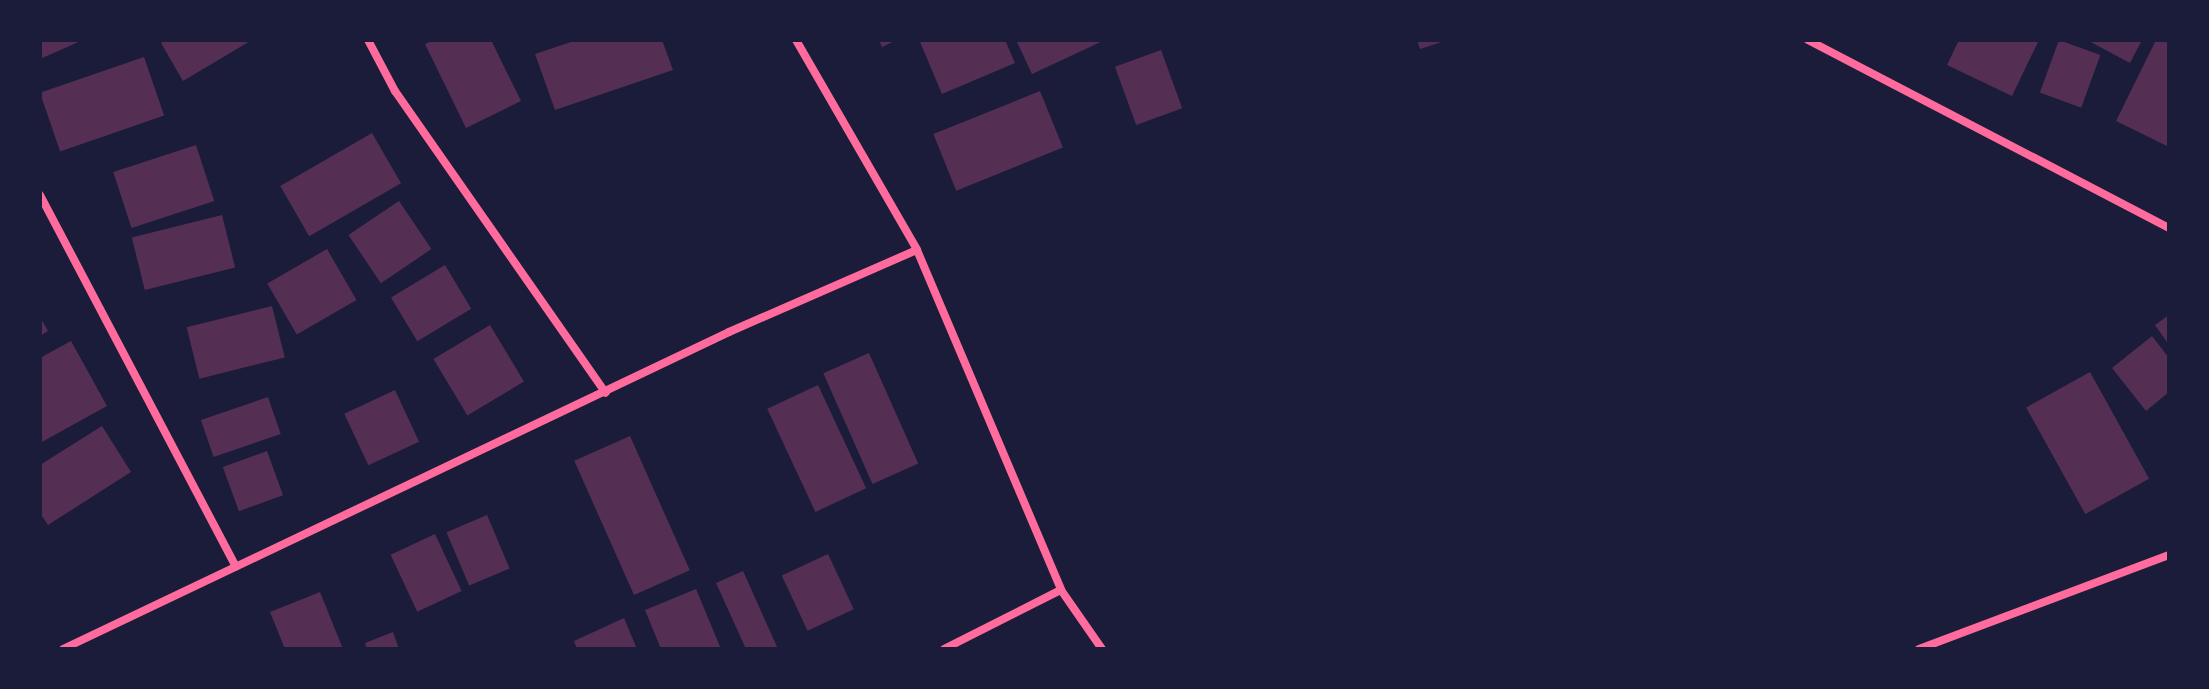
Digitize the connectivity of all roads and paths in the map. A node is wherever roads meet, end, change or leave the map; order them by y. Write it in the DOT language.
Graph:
graph roads {
  1 [pos="368,40"];
  2 [pos="796,40"];
  3 [pos="1808,40"];
  4 [pos="40,195"];
  5 [pos="2169,228"];
  6 [pos="917,250"];
  7 [pos="606,393"];
  8 [pos="2169,555"];
  9 [pos="236,567"];
  10 [pos="1061,590"];
  11 [pos="63,649"];
  12 [pos="944,649"];
  13 [pos="1102,649"];
  14 [pos="1919,649"];
  1 -- 7 [label="street"];
  2 -- 6 [label="street"];
  3 -- 5 [label="street"];
  4 -- 9 [label="street"];
  6 -- 7 [label="street"];
  6 -- 10 [label="street"];
  7 -- 9 [label="street"];
  8 -- 14 [label="street"];
  9 -- 11 [label="street"];
  10 -- 12 [label="street"];
  10 -- 13 [label="street"];
}
